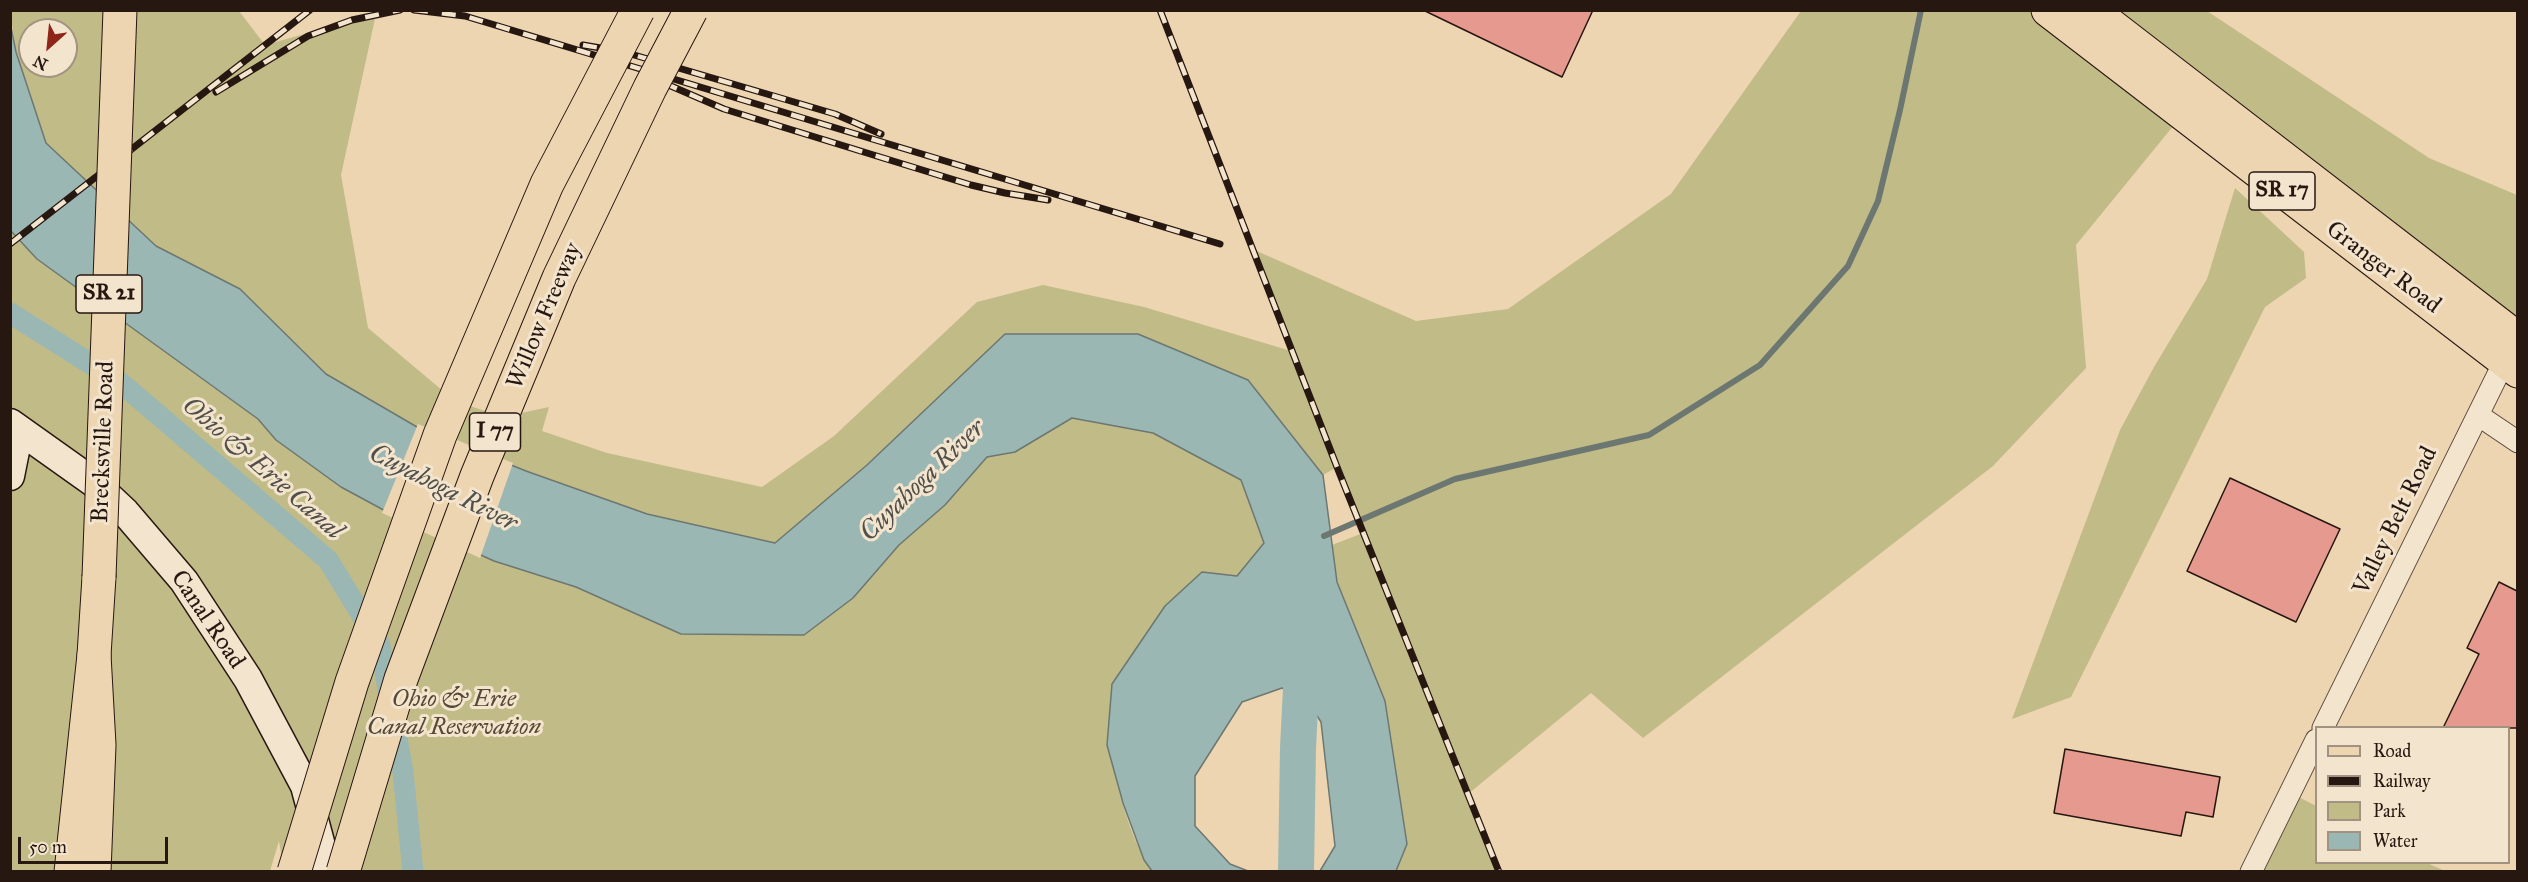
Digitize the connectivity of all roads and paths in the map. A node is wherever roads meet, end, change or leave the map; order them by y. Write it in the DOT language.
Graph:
graph roads {
  1 [pos="120,10"];
  2 [pos="638,10"];
  3 [pos="691,10"];
  4 [pos="2069,14"];
  5 [pos="2514,352"];
  6 [pos="2478,414"];
  7 [pos="15,427"];
  8 [pos="2517,442"];
  9 [pos="10,476"];
  10 [pos="94,655"];
  11 [pos="2324,726"];
  12 [pos="2315,742"];
  13 [pos="71,872"];
  14 [pos="94,872"];
  15 [pos="294,872"];
  16 [pos="328,872"];
  17 [pos="343,872"];
  18 [pos="2251,872"];
  1 -- 10 [label="main road, Brecksville Road / SR 21, bridge"];
  2 -- 15 [label="main road, Willow Freeway / I 77, bridge"];
  3 -- 17 [label="main road, Willow Freeway / I 77, bridge"];
  4 -- 5 [label="main road, Granger Road / SR 17"];
  5 -- 6 [label="street, Valley Belt Road"];
  6 -- 8 [label="street"];
  6 -- 11 [label="street, Valley Belt Road"];
  7 -- 9 [label="street"];
  7 -- 16 [label="street, Canal Road"];
  10 -- 13 [label="main road, Brecksville Road / SR 21"];
  10 -- 14 [label="main road"];
  12 -- 18 [label="street"];
}
